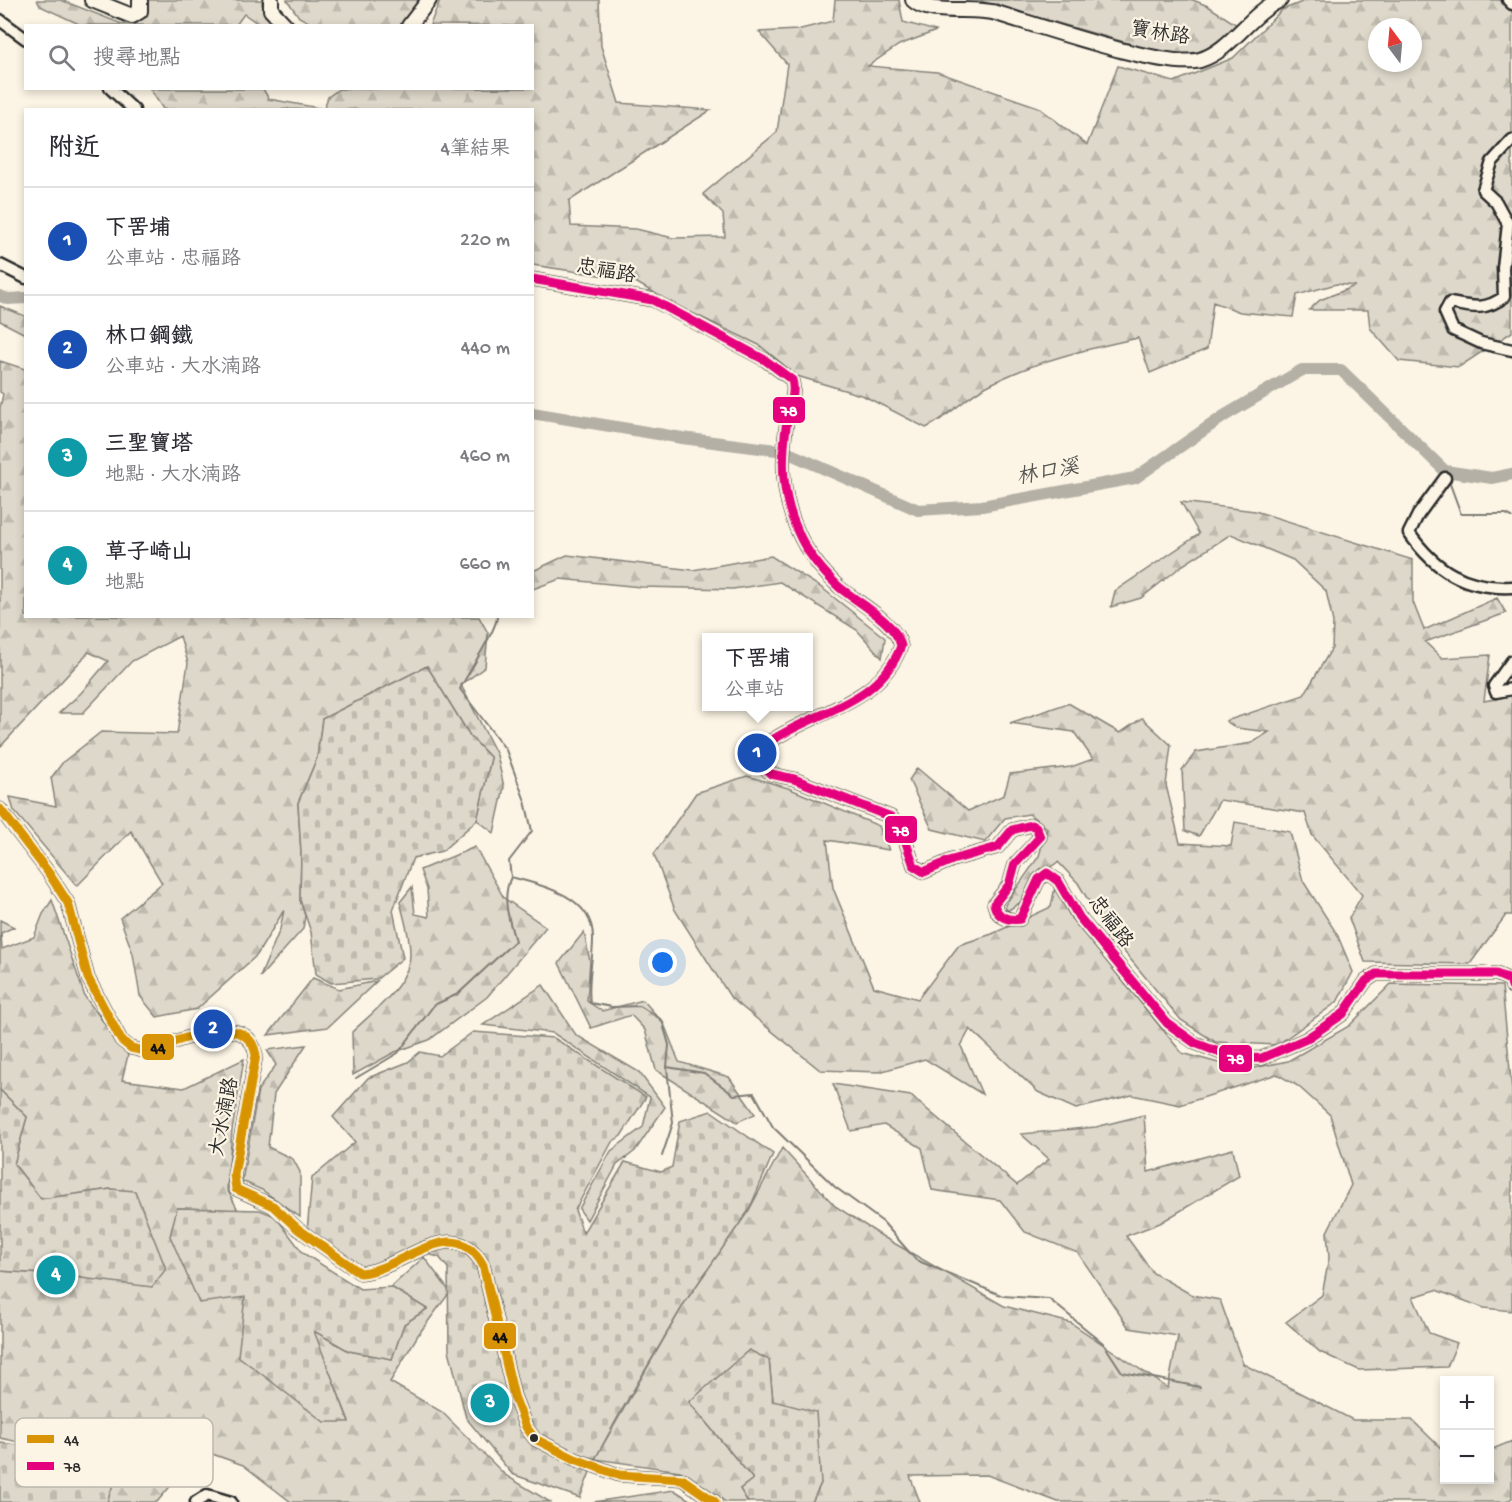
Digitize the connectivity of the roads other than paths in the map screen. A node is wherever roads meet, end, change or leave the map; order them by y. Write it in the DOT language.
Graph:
graph roads {
  1 [pos="92,0"];
  2 [pos="140,0"];
  3 [pos="271,0"];
  4 [pos="429,0"];
  5 [pos="913,0"];
  6 [pos="1280,0"];
  7 [pos="1508,0"];
  8 [pos="1512,4"];
  9 [pos="0,20"];
  10 [pos="284,24"];
  11 [pos="411,24"];
  12 [pos="24,38"];
  13 [pos="112,90"];
  14 [pos="132,108"];
  15 [pos="1512,141"];
  16 [pos="0,265"];
  17 [pos="24,277"];
  18 [pos="534,279"];
  19 [pos="1512,350"];
  20 [pos="1445,478"];
  21 [pos="1512,587"];
  22 [pos="1512,661"];
  23 [pos="1512,688"];
  24 [pos="0,809"];
  25 [pos="1512,987"];
  26 [pos="195,1502"];
  27 [pos="231,1502"];
  28 [pos="715,1502"];
  1 -- 2 [label="main road"];
  3 -- 10 [label="main road"];
  4 -- 11 [label="main road"];
  5 -- 6 [label="main road, 寶林路"];
  7 -- 8 [label="street"];
  9 -- 12 [label="street"];
  13 -- 14 [label="street"];
  15 -- 19 [label="street"];
  16 -- 17 [label="street"];
  18 -- 25 [label="street, 忠福路"];
  20 -- 21 [label="street"];
  22 -- 23 [label="street"];
  24 -- 28 [label="street, 大水湳路"];
  26 -- 27 [label="street"];
}
